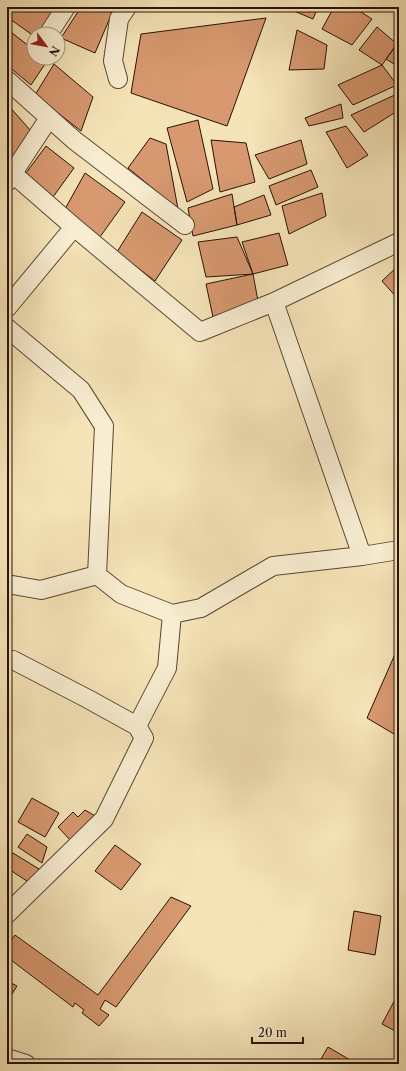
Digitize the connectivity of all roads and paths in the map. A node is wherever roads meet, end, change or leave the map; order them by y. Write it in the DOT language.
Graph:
graph roads {
  1 [pos="66,7"];
  2 [pos="127,7"];
  3 [pos="54,26"];
  4 [pos="118,79"];
  5 [pos="7,80"];
  6 [pos="49,118"];
  7 [pos="9,178"];
  8 [pos="185,225"];
  9 [pos="74,227"];
  10 [pos="399,242"];
  11 [pos="274,302"];
  12 [pos="7,308"];
  13 [pos="7,328"];
  14 [pos="390,551"];
  15 [pos="362,556"];
  16 [pos="97,575"];
  17 [pos="7,584"];
  18 [pos="172,614"];
  19 [pos="7,659"];
  20 [pos="137,726"];
  21 [pos="7,914"];
  22 [pos="7,1058"];
  23 [pos="26,1064"];
  1 -- 3 [label="street"];
  2 -- 4 [label="street"];
  5 -- 6 [label="street"];
  6 -- 7 [label="street"];
  6 -- 8 [label="street"];
  7 -- 9 [label="street"];
  9 -- 11 [label="street"];
  9 -- 12 [label="street"];
  10 -- 11 [label="street"];
  11 -- 15 [label="street"];
  13 -- 16 [label="street"];
  14 -- 15 [label="street"];
  15 -- 18 [label="street"];
  16 -- 17 [label="street"];
  16 -- 18 [label="street"];
  18 -- 20 [label="street"];
  19 -- 20 [label="street"];
  20 -- 21 [label="street"];
  22 -- 23 [label="street"];
}
